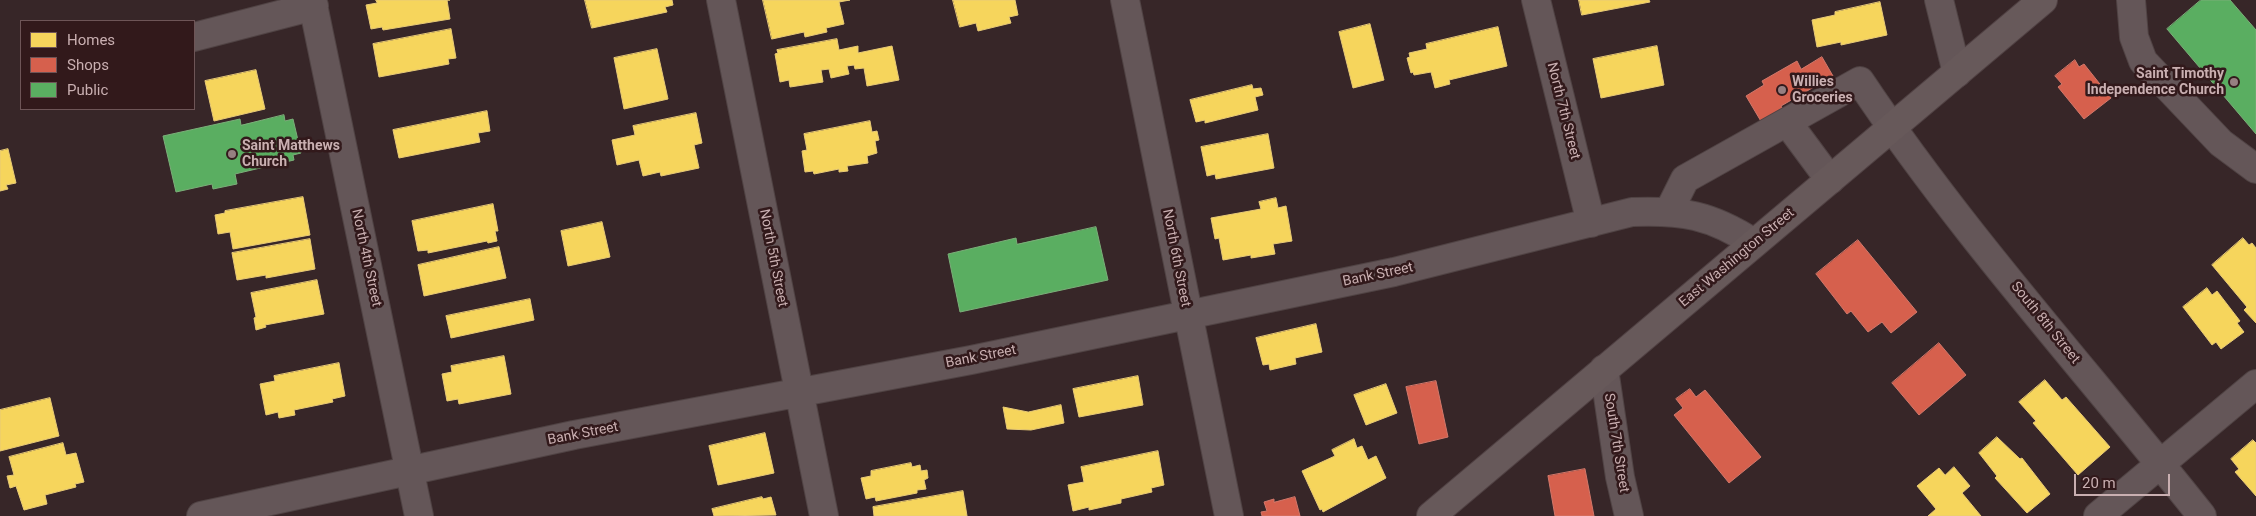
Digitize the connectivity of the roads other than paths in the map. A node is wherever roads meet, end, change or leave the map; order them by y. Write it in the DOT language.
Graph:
graph roads {
  1 [pos="721,0"];
  2 [pos="1125,0"];
  3 [pos="1536,0"];
  4 [pos="1939,0"];
  5 [pos="2043,0"];
  6 [pos="2131,0"];
  7 [pos="313,3"];
  8 [pos="195,36"];
  9 [pos="1957,73"];
  10 [pos="1787,122"];
  11 [pos="1891,128"];
  12 [pos="2256,169"];
  13 [pos="1830,180"];
  14 [pos="1669,211"];
  15 [pos="1591,222"];
  16 [pos="1754,243"];
  17 [pos="1188,315"];
  18 [pos="1604,369"];
  19 [pos="2256,384"];
  20 [pos="800,392"];
  21 [pos="2160,463"];
  22 [pos="409,470"];
  23 [pos="201,516"];
  24 [pos="419,516"];
  25 [pos="824,516"];
  26 [pos="1229,516"];
  27 [pos="1431,516"];
  28 [pos="1629,516"];
  29 [pos="2098,516"];
  30 [pos="2202,516"];
  1 -- 20 [label="street, North 5th Street"];
  2 -- 17 [label="street, North 6th Street"];
  3 -- 15 [label="street, North 7th Street"];
  4 -- 9 [label="street"];
  5 -- 9 [label="main road, East Washington Street"];
  6 -- 12 [label="street"];
  7 -- 8 [label="street"];
  7 -- 22 [label="street, North 4th Street"];
  9 -- 11 [label="main road, East Washington Street"];
  10 -- 11 [label="street, South 8th Street"];
  10 -- 13 [label="street"];
  10 -- 14 [label="street"];
  11 -- 13 [label="main road, East Washington Street"];
  11 -- 21 [label="street, South 8th Street"];
  13 -- 16 [label="main road, East Washington Street"];
  14 -- 15 [label="street, Bank Street"];
  14 -- 16 [label="street, Bank Street"];
  15 -- 17 [label="street, Bank Street"];
  16 -- 18 [label="main road, East Washington Street"];
  17 -- 20 [label="street, Bank Street"];
  17 -- 26 [label="street, North 6th Street"];
  18 -- 27 [label="main road, East Washington Street"];
  18 -- 28 [label="street, South 7th Street"];
  19 -- 21 [label="street"];
  20 -- 22 [label="street, Bank Street"];
  20 -- 25 [label="street, North 5th Street"];
  21 -- 29 [label="street"];
  21 -- 30 [label="street, South 8th Street"];
  22 -- 23 [label="street, Bank Street"];
  22 -- 24 [label="street, North 4th Street"];
}
